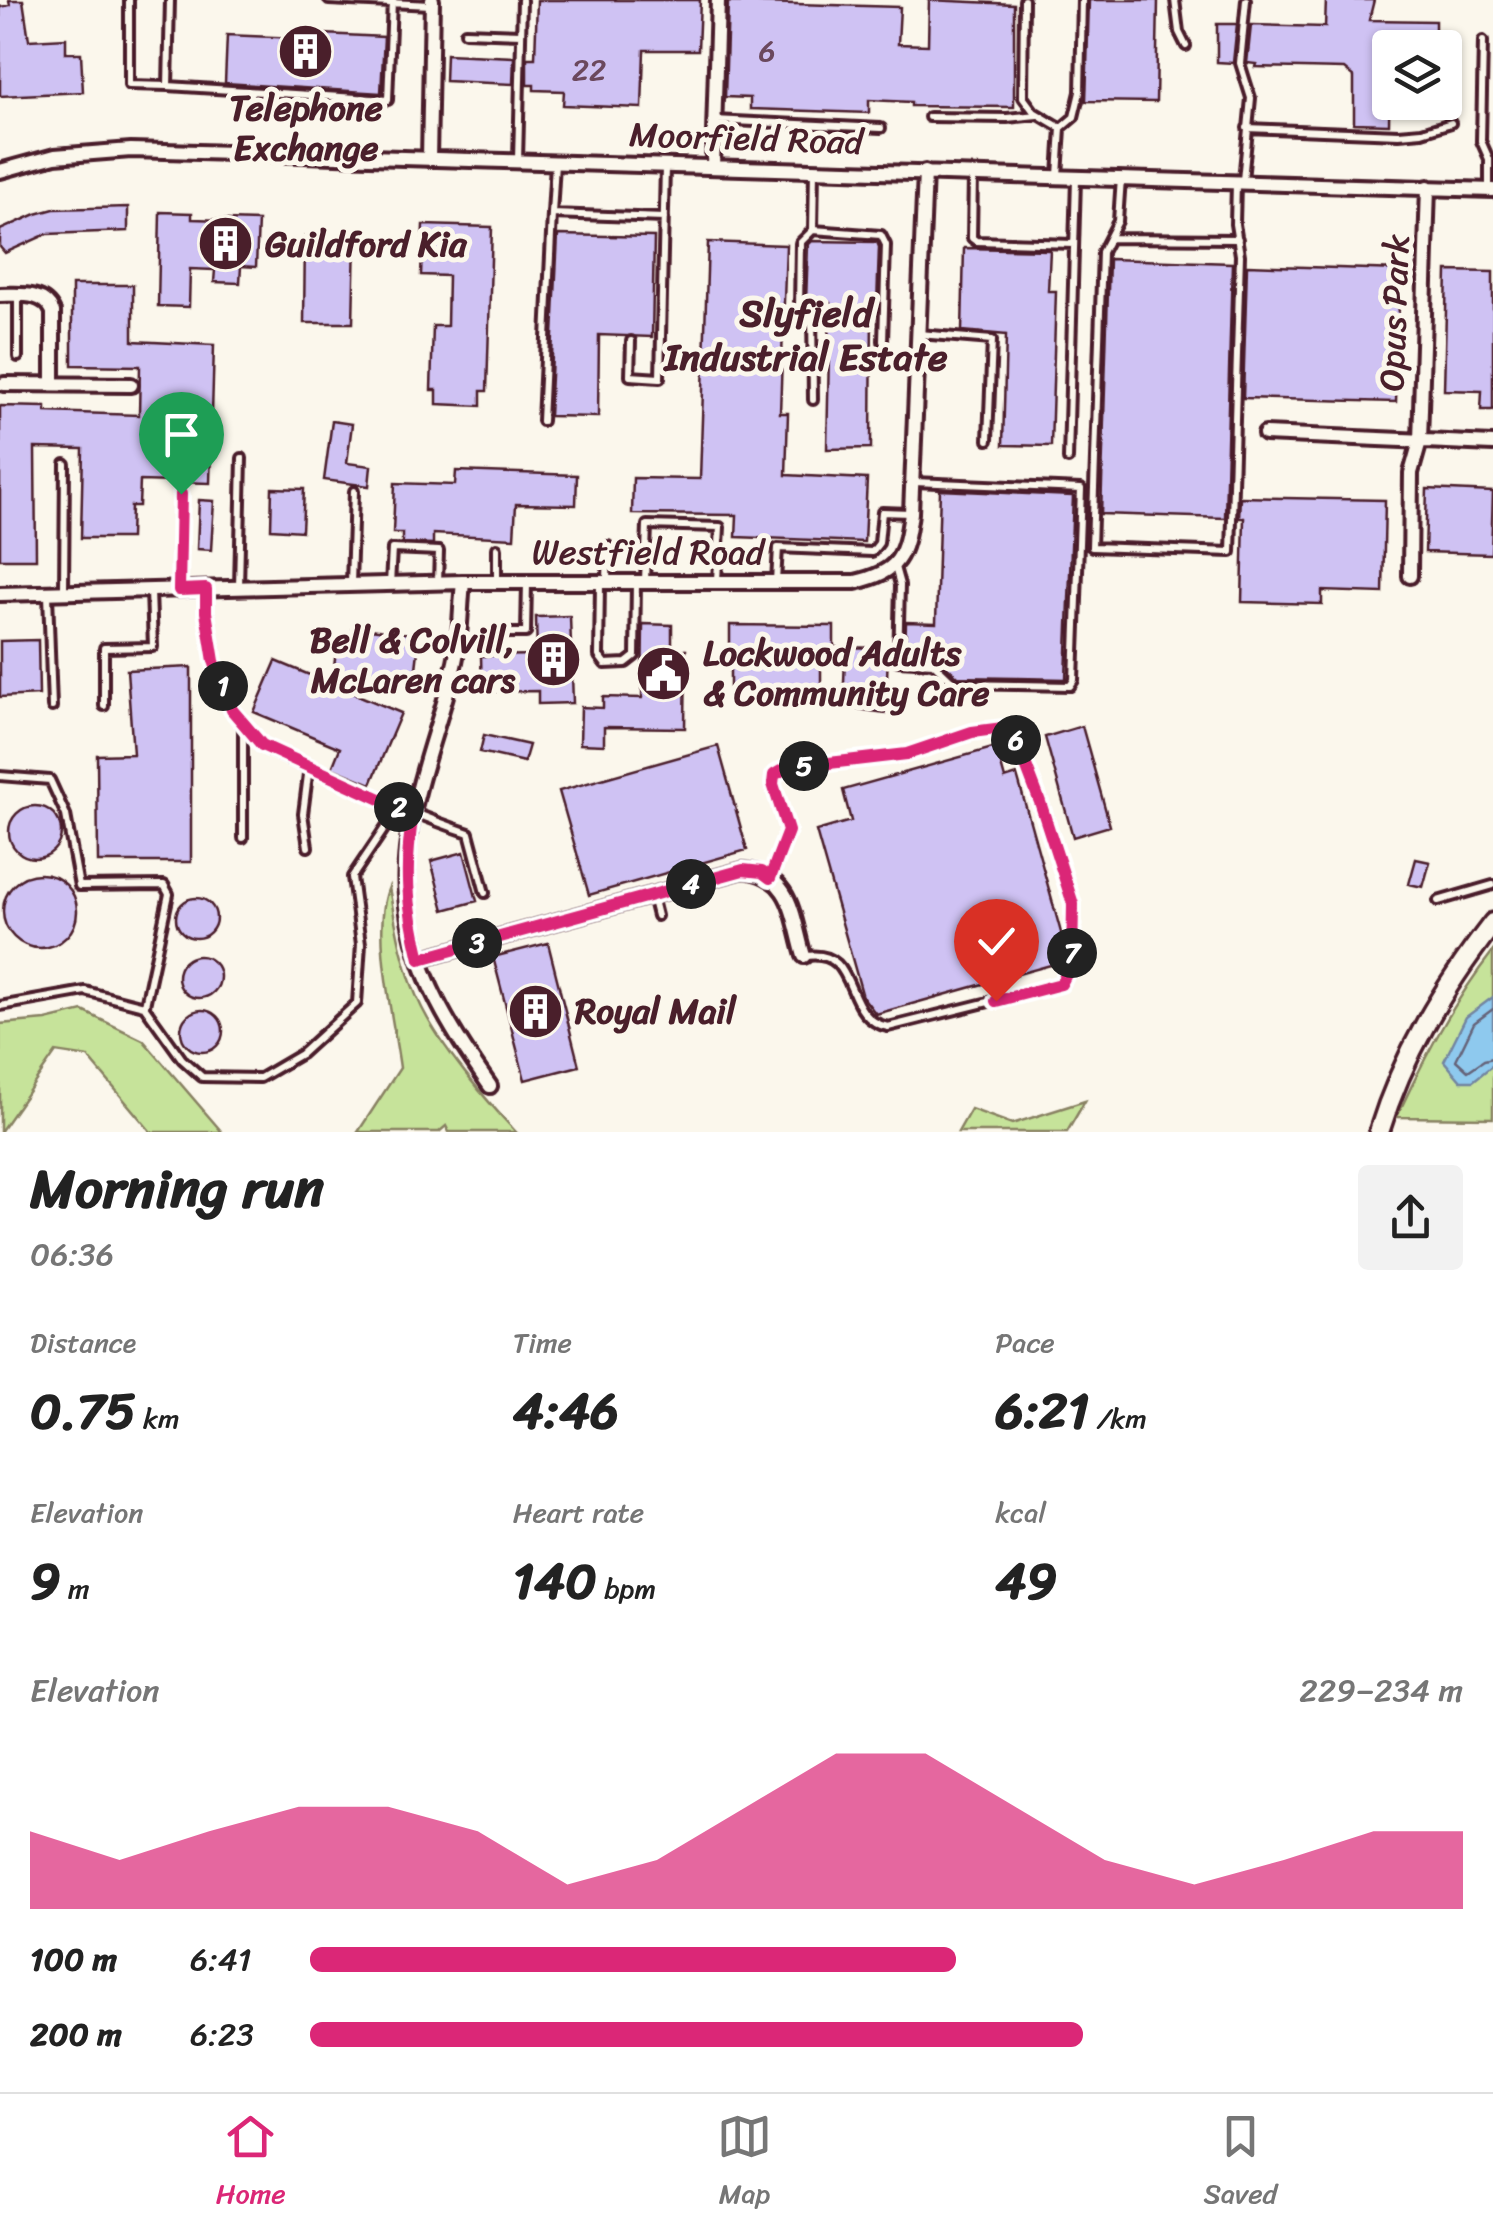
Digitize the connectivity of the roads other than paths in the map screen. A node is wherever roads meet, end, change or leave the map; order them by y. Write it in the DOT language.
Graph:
graph roads {
  1 [pos="129,0"];
  2 [pos="170,0"];
  3 [pos="329,0"];
  4 [pos="522,0"];
  5 [pos="718,0"];
  6 [pos="1024,0"];
  7 [pos="1082,0"];
  8 [pos="1174,0"];
  9 [pos="1246,0"];
  10 [pos="392,2"];
  11 [pos="432,2"];
  12 [pos="465,32"];
  13 [pos="521,34"];
  14 [pos="1483,40"];
  15 [pos="1186,46"];
  16 [pos="168,86"];
  17 [pos="1038,115"];
  18 [pos="929,117"];
  19 [pos="714,120"];
  20 [pos="1452,123"];
  21 [pos="881,128"];
  22 [pos="1060,128"];
  23 [pos="1246,128"];
  24 [pos="430,158"];
  25 [pos="518,161"];
  26 [pos="555,162"];
  27 [pos="665,166"];
  28 [pos="713,166"];
  29 [pos="814,169"];
  30 [pos="0,170"];
  31 [pos="925,172"];
  32 [pos="974,174"];
  33 [pos="1058,177"];
  34 [pos="1076,177"];
  35 [pos="1121,178"];
  36 [pos="1240,182"];
  37 [pos="1428,187"];
  38 [pos="1491,190"];
  39 [pos="552,214"];
  40 [pos="664,218"];
  41 [pos="813,230"];
  42 [pos="1110,238"];
  43 [pos="1238,239"];
  44 [pos="1074,244"];
  45 [pos="0,294"];
  46 [pos="18,294"];
  47 [pos="919,334"];
  48 [pos="631,341"];
  49 [pos="883,341"];
  50 [pos="18,357"];
  51 [pos="4,384"];
  52 [pos="53,384"];
  53 [pos="131,385"];
  54 [pos="813,400"];
  55 [pos="542,421"];
  56 [pos="1265,434"];
  57 [pos="988,440"];
  58 [pos="1420,441"];
  59 [pos="1493,444"];
  60 [pos="242,458"];
  61 [pos="1068,458"];
  62 [pos="66,464"];
  63 [pos="914,482"];
  64 [pos="354,491"];
  65 [pos="181,494"];
  66 [pos="911,513"];
  67 [pos="608,546"];
  68 [pos="497,548"];
  69 [pos="894,566"];
  70 [pos="1410,576"];
  71 [pos="463,582"];
  72 [pos="497,582"];
  73 [pos="527,582"];
  74 [pos="603,582"];
  75 [pos="641,582"];
  76 [pos="717,582"];
  77 [pos="776,582"];
  78 [pos="438,583"];
  79 [pos="390,584"];
  80 [pos="351,585"];
  81 [pos="239,588"];
  82 [pos="206,589"];
  83 [pos="152,590"];
  84 [pos="179,590"];
  85 [pos="64,592"];
  86 [pos="48,593"];
  87 [pos="0,594"];
  88 [pos="496,634"];
  89 [pos="104,706"];
  90 [pos="52,707"];
  91 [pos="243,723"];
  92 [pos="309,766"];
  93 [pos="0,776"];
  94 [pos="399,808"];
  95 [pos="413,814"];
  96 [pos="244,838"];
  97 [pos="308,848"];
  98 [pos="770,878"];
  99 [pos="1493,885"];
  100 [pos="485,893"];
  101 [pos="651,895"];
  102 [pos="1438,900"];
  103 [pos="657,916"];
  104 [pos="1493,923"];
  105 [pos="804,956"];
  106 [pos="420,959"];
  107 [pos="0,1006"];
  108 [pos="144,1006"];
  109 [pos="490,1086"];
  110 [pos="1379,1132"];
  1 -- 16 [label="lane"];
  2 -- 16 [label="lane"];
  3 -- 10 [label="lane"];
  4 -- 13 [label="lane"];
  5 -- 19 [label="street"];
  6 -- 17 [label="lane"];
  7 -- 22 [label="lane"];
  8 -- 15 [label="lane"];
  9 -- 23 [label="lane"];
  10 -- 11 [label="lane"];
  10 -- 16 [label="lane"];
  11 -- 24 [label="street"];
  12 -- 13 [label="lane"];
  13 -- 25 [label="lane"];
  14 -- 38 [label="lane"];
  17 -- 18 [label="lane"];
  17 -- 22 [label="lane"];
  19 -- 21 [label="lane"];
  19 -- 28 [label="street"];
  20 -- 23 [label="lane"];
  22 -- 33 [label="lane"];
  23 -- 36 [label="lane"];
  24 -- 25 [label="street, Moorfield Road"];
  24 -- 30 [label="street, Moorfield Road"];
  25 -- 26 [label="street, Moorfield Road"];
  26 -- 27 [label="street, Moorfield Road"];
  26 -- 39 [label="lane"];
  27 -- 28 [label="street, Moorfield Road"];
  27 -- 40 [label="lane"];
  28 -- 29 [label="street, Moorfield Road"];
  29 -- 31 [label="street, Moorfield Road"];
  29 -- 41 [label="lane"];
  31 -- 32 [label="street, Moorfield Road"];
  31 -- 47 [label="street"];
  32 -- 33 [label="street, Moorfield Road"];
  32 -- 44 [label="lane"];
  33 -- 34 [label="street, Moorfield Road"];
  34 -- 35 [label="street, Moorfield Road"];
  34 -- 44 [label="lane"];
  35 -- 36 [label="street, Moorfield Road"];
  35 -- 42 [label="lane"];
  36 -- 37 [label="street, Moorfield Road"];
  36 -- 43 [label="lane"];
  37 -- 38 [label="street, Moorfield Road"];
  37 -- 58 [label="street, Opus Park"];
  39 -- 40 [label="lane"];
  39 -- 55 [label="lane"];
  40 -- 48 [label="lane"];
  41 -- 49 [label="lane"];
  41 -- 54 [label="lane"];
  42 -- 43 [label="lane"];
  42 -- 43 [label="lane"];
  44 -- 61 [label="lane"];
  45 -- 46 [label="street"];
  46 -- 50 [label="lane"];
  46 -- 52 [label="street"];
  47 -- 57 [label="lane"];
  47 -- 63 [label="street"];
  51 -- 52 [label="street"];
  52 -- 53 [label="street"];
  56 -- 58 [label="street, Opus Park"];
  58 -- 59 [label="street, Opus Park"];
  58 -- 70 [label="street, Opus Park"];
  60 -- 81 [label="lane"];
  62 -- 85 [label="lane"];
  63 -- 66 [label="street"];
  63 -- 69 [label="lane"];
  64 -- 80 [label="lane"];
  65 -- 84 [label="lane"];
  66 -- 69 [label="street"];
  66 -- 77 [label="lane"];
  67 -- 74 [label="lane"];
  68 -- 72 [label="lane"];
  69 -- 77 [label="street, Westfield Road"];
  71 -- 72 [label="street, Westfield Road"];
  71 -- 78 [label="street, Westfield Road"];
  71 -- 95 [label="street"];
  72 -- 73 [label="street, Westfield Road"];
  73 -- 74 [label="street, Westfield Road"];
  73 -- 88 [label="lane"];
  74 -- 75 [label="street, Westfield Road"];
  74 -- 75 [label="lane"];
  75 -- 76 [label="street, Westfield Road"];
  75 -- 76 [label="lane"];
  76 -- 77 [label="street, Westfield Road"];
  78 -- 79 [label="street, Westfield Road"];
  78 -- 79 [label="lane"];
  79 -- 80 [label="street, Westfield Road"];
  80 -- 81 [label="street, Westfield Road"];
  81 -- 82 [label="street, Westfield Road"];
  82 -- 84 [label="street, Westfield Road"];
  82 -- 91 [label="lane"];
  83 -- 84 [label="street, Westfield Road"];
  83 -- 85 [label="street, Westfield Road"];
  83 -- 89 [label="lane"];
  85 -- 86 [label="street, Westfield Road"];
  86 -- 87 [label="street, Westfield Road"];
  86 -- 90 [label="lane"];
  91 -- 92 [label="lane"];
  91 -- 96 [label="lane"];
  92 -- 94 [label="lane"];
  92 -- 97 [label="lane"];
  93 -- 108 [label="lane"];
  94 -- 95 [label="lane"];
  94 -- 108 [label="lane"];
  95 -- 100 [label="lane"];
  95 -- 106 [label="street"];
  98 -- 101 [label="street"];
  98 -- 105 [label="street"];
  98 -- 105 [label="lane"];
  99 -- 102 [label="lane"];
  101 -- 103 [label="lane"];
  101 -- 106 [label="street"];
  104 -- 110 [label="street"];
  106 -- 109 [label="street"];
  107 -- 108 [label="lane"];
}
